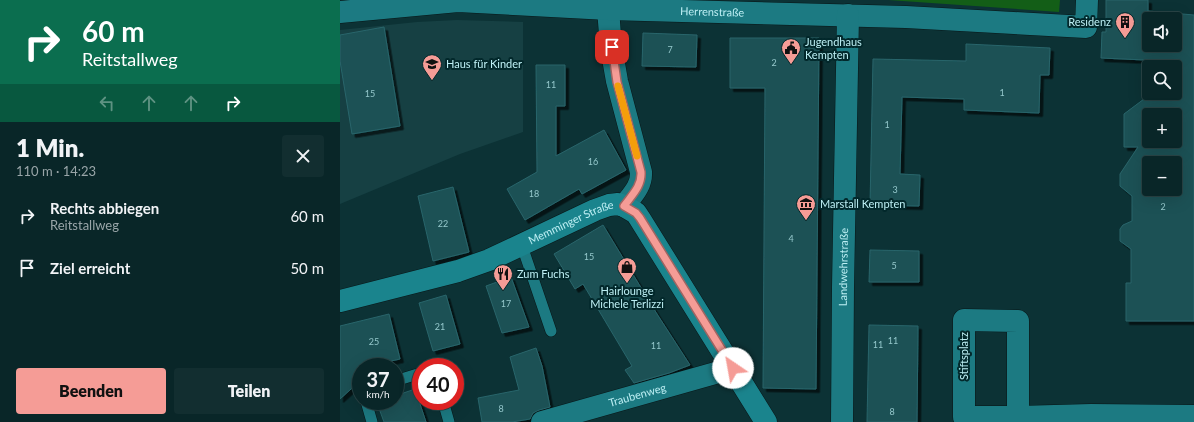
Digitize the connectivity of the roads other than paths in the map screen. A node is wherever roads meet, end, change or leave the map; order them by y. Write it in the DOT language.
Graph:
graph roads {
  1 [pos="1087,0"];
  2 [pos="554,3"];
  3 [pos="608,9"];
  4 [pos="340,12"];
  5 [pos="848,16"];
  6 [pos="624,206"];
  7 [pos="522,246"];
  8 [pos="340,301"];
  9 [pos="551,331"];
  10 [pos="733,368"];
  11 [pos="369,410"];
  12 [pos="446,410"];
  13 [pos="1018,417"];
  14 [pos="1186,418"];
  15 [pos="372,422"];
  16 [pos="449,422"];
  17 [pos="542,422"];
  18 [pos="766,422"];
  19 [pos="842,422"];
  1 -- 5 [label="street, Herrenstraße"];
  2 -- 3 [label="street, Herrenstraße"];
  2 -- 4 [label="street, Herrenstraße"];
  3 -- 5 [label="street, Herrenstraße"];
  3 -- 6 [label="street"];
  5 -- 19 [label="street, Landwehrstraße"];
  6 -- 7 [label="street, Memminger Straße"];
  6 -- 10 [label="street, Memminger Straße"];
  7 -- 8 [label="street, Memminger Straße"];
  7 -- 9 [label="lane"];
  10 -- 17 [label="street, Traubenweg"];
  10 -- 18 [label="street, Memminger Straße"];
  11 -- 15 [label="lane"];
  12 -- 16 [label="lane"];
  13 -- 13 [label="street, Stiftsplatz"];
  13 -- 14 [label="street, Stiftsplatz"];
}
